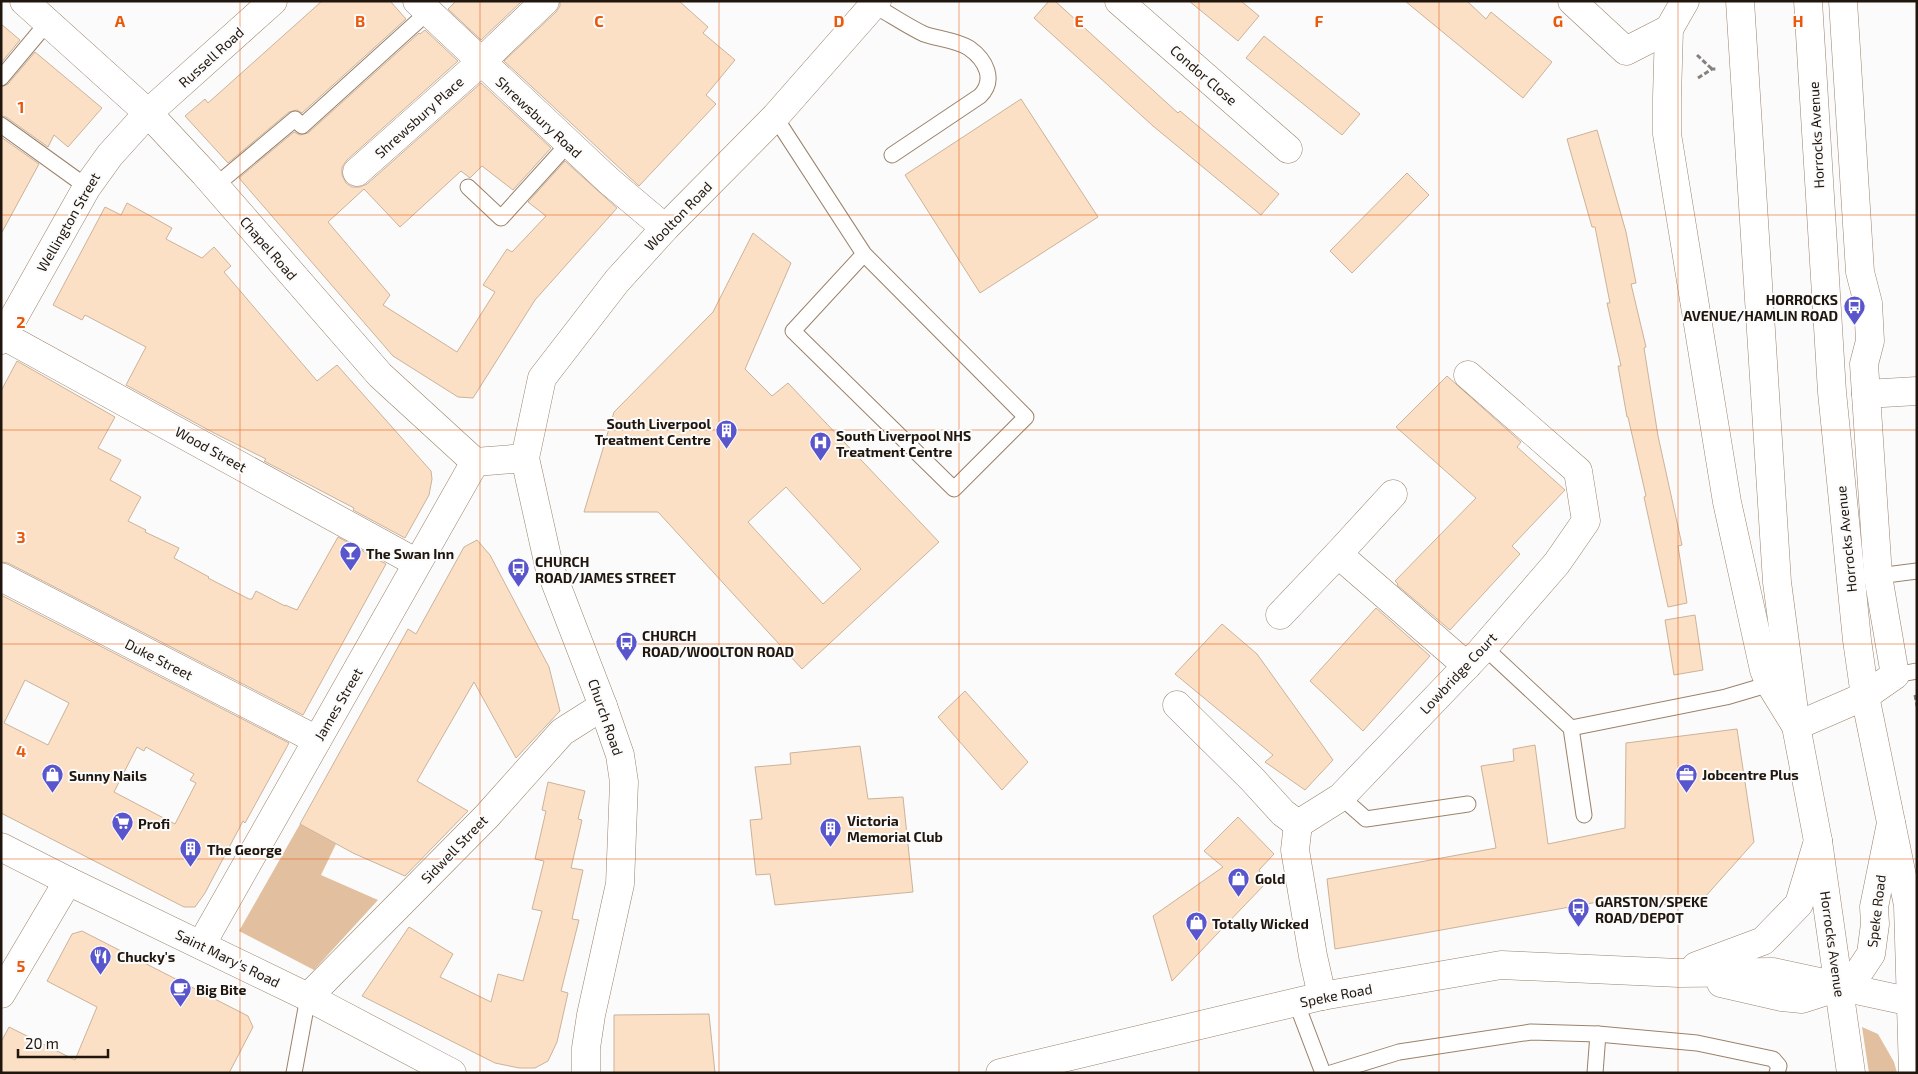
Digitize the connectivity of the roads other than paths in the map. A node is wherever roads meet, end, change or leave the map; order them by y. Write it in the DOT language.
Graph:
graph roads {
  1 [pos="24,1"];
  2 [pos="273,1"];
  3 [pos="545,1"];
  4 [pos="1119,1"];
  5 [pos="1572,1"];
  6 [pos="1684,1"];
  7 [pos="1740,1"];
  8 [pos="1808,1"];
  9 [pos="1843,1"];
  10 [pos="875,3"];
  11 [pos="423,6"];
  12 [pos="47,23"];
  13 [pos="1669,29"];
  14 [pos="480,62"];
  15 [pos="1,78"];
  16 [pos="148,114"];
  17 [pos="775,117"];
  18 [pos="1,125"];
  19 [pos="568,144"];
  20 [pos="1288,149"];
  21 [pos="892,155"];
  22 [pos="358,172"];
  23 [pos="215,186"];
  24 [pos="87,187"];
  25 [pos="468,187"];
  26 [pos="665,228"];
  27 [pos="864,254"];
  28 [pos="3,338"];
  29 [pos="1468,375"];
  30 [pos="1917,391"];
  31 [pos="1866,394"];
  32 [pos="525,458"];
  33 [pos="475,462"];
  34 [pos="1393,494"];
  35 [pos="1338,554"];
  36 [pos="417,564"];
  37 [pos="1917,571"];
  38 [pos="1878,576"];
  39 [pos="1,578"];
  40 [pos="1280,615"];
  41 [pos="1476,656"];
  42 [pos="1906,673"];
  43 [pos="1770,684"];
  44 [pos="1865,696"];
  45 [pos="1177,705"];
  46 [pos="603,706"];
  47 [pos="1796,726"];
  48 [pos="1571,728"];
  49 [pos="317,740"];
  50 [pos="1341,797"];
  51 [pos="1468,804"];
  52 [pos="1584,815"];
  53 [pos="1891,823"];
  54 [pos="1298,824"];
  55 [pos="1818,842"];
  56 [pos="1,847"];
  57 [pos="68,881"];
  58 [pos="201,945"];
  59 [pos="1679,973"];
  60 [pos="1839,987"];
  61 [pos="1,994"];
  62 [pos="1322,996"];
  63 [pos="308,998"];
  64 [pos="1296,1002"];
  65 [pos="1914,1003"];
  66 [pos="1598,1034"];
  67 [pos="1775,1066"];
  68 [pos="294,1073"];
  69 [pos="452,1073"];
  70 [pos="586,1073"];
  71 [pos="1000,1073"];
  72 [pos="1323,1073"];
  73 [pos="1331,1073"];
  74 [pos="1595,1073"];
  75 [pos="1851,1073"];
  76 [pos="1913,1073"];
  1 -- 12 [label="street, Chapel Road"];
  2 -- 16 [label="street, Russell Road"];
  3 -- 14 [label="street, Shrewsbury Place"];
  4 -- 20 [label="street, Condor Close"];
  5 -- 13 [label="street"];
  6 -- 13 [label="street, Horrocks Avenue"];
  7 -- 47 [label="street, Horrocks Avenue"];
  8 -- 44 [label="street, Horrocks Avenue"];
  9 -- 31 [label="street, Horrocks Avenue"];
  10 -- 17 [label="street, Woolton Road"];
  10 -- 21 [label="lane"];
  11 -- 14 [label="street, Shrewsbury Road"];
  11 -- 23 [label="lane"];
  12 -- 15 [label="lane"];
  12 -- 16 [label="street, Chapel Road"];
  13 -- 43 [label="street, Horrocks Avenue"];
  14 -- 19 [label="street, Shrewsbury Road"];
  14 -- 22 [label="street, Shrewsbury Place"];
  16 -- 23 [label="street, Chapel Road"];
  16 -- 24 [label="street, Wellington Street"];
  17 -- 26 [label="street, Woolton Road"];
  17 -- 27 [label="lane"];
  18 -- 24 [label="lane"];
  19 -- 25 [label="lane"];
  19 -- 26 [label="street, Shrewsbury Road"];
  23 -- 33 [label="street, Chapel Road"];
  24 -- 28 [label="street, Wellington Street"];
  26 -- 32 [label="street, Woolton Road"];
  27 -- 27 [label="lane"];
  28 -- 36 [label="street, Wood Street"];
  29 -- 41 [label="street, Lowbridge Court"];
  30 -- 31 [label="street"];
  31 -- 38 [label="street, Horrocks Avenue"];
  32 -- 33 [label="street"];
  32 -- 46 [label="street, Church Road"];
  33 -- 36 [label="street, James Street"];
  34 -- 35 [label="street"];
  35 -- 40 [label="street"];
  35 -- 41 [label="street"];
  36 -- 49 [label="street, James Street"];
  37 -- 38 [label="lane"];
  38 -- 42 [label="street, Horrocks Avenue"];
  39 -- 49 [label="street, Duke Street"];
  41 -- 48 [label="lane"];
  41 -- 50 [label="street, Lowbridge Court"];
  42 -- 44 [label="street"];
  43 -- 47 [label="street, Horrocks Avenue"];
  43 -- 48 [label="lane"];
  44 -- 47 [label="street"];
  44 -- 53 [label="street, Horrocks Avenue"];
  45 -- 54 [label="street"];
  46 -- 63 [label="street, Sidwell Street"];
  46 -- 70 [label="street, Church Road"];
  47 -- 55 [label="street, Horrocks Avenue"];
  48 -- 52 [label="lane"];
  49 -- 58 [label="street, James Street"];
  50 -- 51 [label="lane"];
  50 -- 54 [label="street, Lowbridge Court"];
  53 -- 60 [label="street, Speke Road"];
  53 -- 65 [label="street, Horrocks Avenue"];
  54 -- 62 [label="street"];
  55 -- 59 [label="street, Speke Road"];
  55 -- 60 [label="street, Horrocks Avenue"];
  56 -- 57 [label="street, Saint Mary's Road"];
  57 -- 58 [label="street, Saint Mary's Road"];
  57 -- 61 [label="street"];
  58 -- 63 [label="street, Saint Mary's Road"];
  59 -- 60 [label="street, Speke Road"];
  59 -- 62 [label="street, Speke Road"];
  60 -- 65 [label="street, Speke Road"];
  60 -- 75 [label="street, Horrocks Avenue"];
  62 -- 64 [label="street, Speke Road"];
  63 -- 68 [label="lane"];
  63 -- 69 [label="street, Saint Mary's Road"];
  64 -- 71 [label="street, Speke Road"];
  64 -- 72 [label="lane"];
  65 -- 76 [label="street, Horrocks Avenue"];
  66 -- 67 [label="lane"];
  66 -- 73 [label="lane"];
  66 -- 74 [label="lane"];
}
